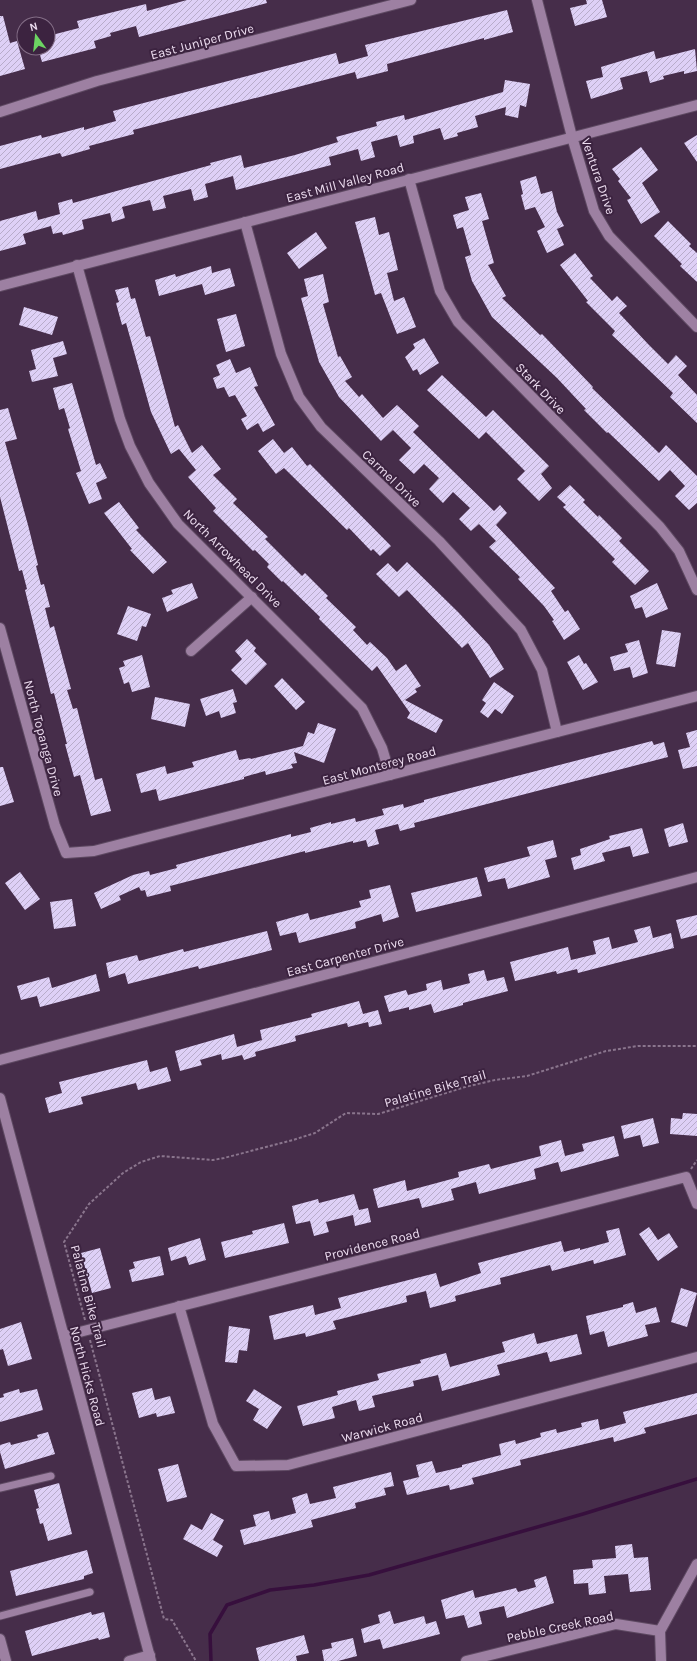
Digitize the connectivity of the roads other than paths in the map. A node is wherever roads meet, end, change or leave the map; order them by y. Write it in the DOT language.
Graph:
graph roads {
  1 [pos="411,0"];
  2 [pos="537,0"];
  3 [pos="697,105"];
  4 [pos="0,112"];
  5 [pos="572,137"];
  6 [pos="409,179"];
  7 [pos="245,222"];
  8 [pos="77,265"];
  9 [pos="0,286"];
  10 [pos="697,327"];
  11 [pos="697,590"];
  12 [pos="252,597"];
  13 [pos="0,628"];
  14 [pos="190,651"];
  15 [pos="697,696"];
  16 [pos="557,732"];
  17 [pos="390,775"];
  18 [pos="66,853"];
  19 [pos="697,877"];
  20 [pos="0,1060"];
  21 [pos="0,1098"];
  22 [pos="697,1204"];
  23 [pos="179,1306"];
  24 [pos="64,1336"];
  25 [pos="697,1357"];
  26 [pos="51,1476"];
  27 [pos="0,1488"];
  28 [pos="697,1564"];
  29 [pos="90,1592"];
  30 [pos="0,1616"];
  31 [pos="660,1631"];
  32 [pos="0,1639"];
  33 [pos="150,1658"];
  34 [pos="6,1661"];
  35 [pos="129,1661"];
  36 [pos="466,1661"];
  37 [pos="661,1661"];
  1 -- 4 [label="street, East Juniper Drive"];
  2 -- 5 [label="street, Ventura Drive"];
  3 -- 5 [label="street, East Mill Valley Road"];
  5 -- 6 [label="street, East Mill Valley Road"];
  5 -- 10 [label="street, Ventura Drive"];
  6 -- 7 [label="street, East Mill Valley Road"];
  6 -- 11 [label="street, Stark Drive"];
  7 -- 8 [label="street, East Mill Valley Road"];
  7 -- 16 [label="street, Carmel Drive"];
  8 -- 9 [label="street, East Mill Valley Road"];
  8 -- 12 [label="street, North Arrowhead Drive"];
  12 -- 14 [label="street"];
  12 -- 17 [label="street, North Arrowhead Drive"];
  13 -- 18 [label="street, North Topanga Drive"];
  15 -- 16 [label="street, East Monterey Road"];
  16 -- 17 [label="street, East Monterey Road"];
  17 -- 18 [label="street, East Monterey Road"];
  19 -- 20 [label="street, East Carpenter Drive"];
  21 -- 24 [label="street, North Hicks Road"];
  22 -- 23 [label="street, Providence Road"];
  23 -- 24 [label="street, Providence Road"];
  23 -- 25 [label="street, Warwick Road"];
  24 -- 33 [label="street, North Hicks Road"];
  26 -- 27 [label="lane"];
  28 -- 31 [label="street"];
  29 -- 30 [label="lane"];
  31 -- 36 [label="street, Pebble Creek Road"];
  31 -- 37 [label="street"];
  32 -- 34 [label="street"];
  33 -- 35 [label="street"];
}
